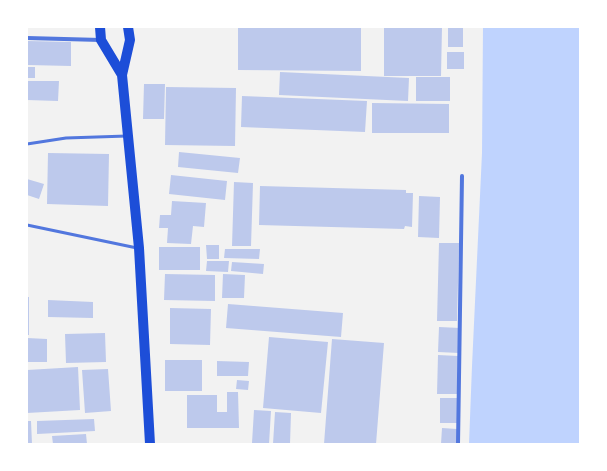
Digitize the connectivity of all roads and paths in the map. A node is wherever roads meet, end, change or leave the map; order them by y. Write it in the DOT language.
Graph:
graph roads {
  1 [pos="100,27"];
  2 [pos="128,27"];
  3 [pos="27,38"];
  4 [pos="101,40"];
  5 [pos="122,76"];
  6 [pos="128,136"];
  7 [pos="27,144"];
  8 [pos="462,176"];
  9 [pos="27,225"];
  10 [pos="138,248"];
  11 [pos="150,444"];
  12 [pos="458,444"];
  1 -- 4 [label="main road"];
  2 -- 5 [label="main road"];
  3 -- 4 [label="street"];
  4 -- 5 [label="main road"];
  5 -- 6 [label="main road"];
  6 -- 7 [label="lane"];
  6 -- 10 [label="main road"];
  8 -- 12 [label="street"];
  9 -- 10 [label="lane"];
  10 -- 11 [label="main road"];
}
